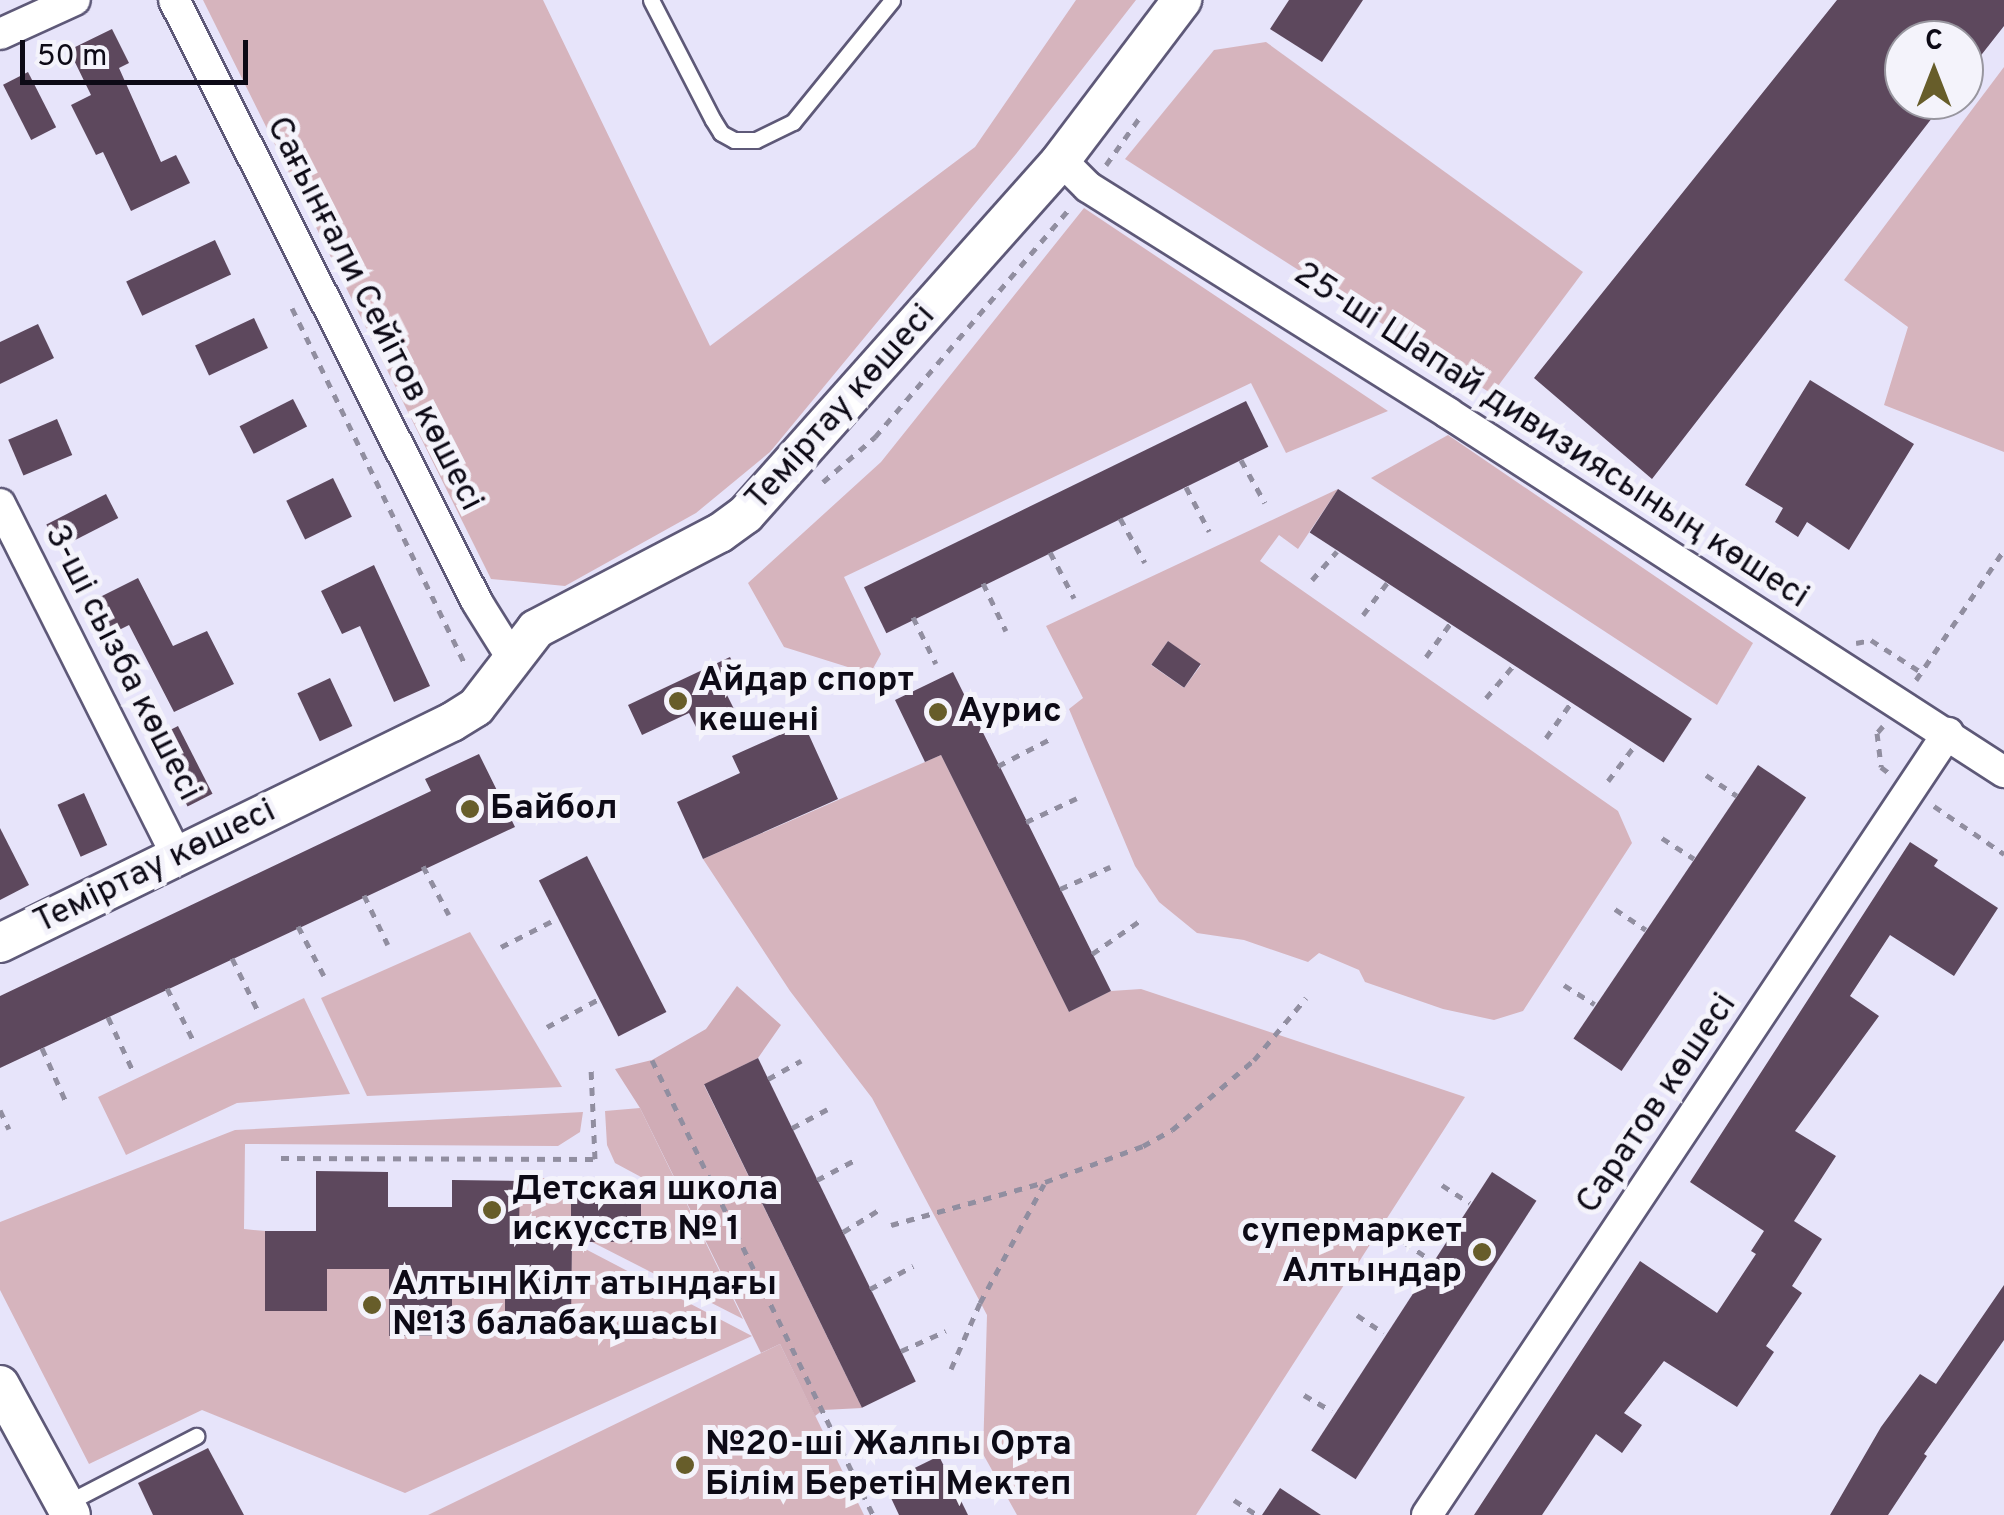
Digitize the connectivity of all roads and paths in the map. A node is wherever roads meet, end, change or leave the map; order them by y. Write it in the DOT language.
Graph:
graph roads {
  1 [pos="74,0"];
  2 [pos="174,0"];
  3 [pos="651,0"];
  4 [pos="892,0"];
  5 [pos="1182,0"];
  6 [pos="0,34"];
  7 [pos="1061,160"];
  8 [pos="288,300"];
  9 [pos="1241,460"];
  10 [pos="1186,486"];
  11 [pos="1265,503"];
  12 [pos="0,504"];
  13 [pos="1120,518"];
  14 [pos="1209,531"];
  15 [pos="1337,550"];
  16 [pos="2004,550"];
  17 [pos="1050,552"];
  18 [pos="1145,563"];
  19 [pos="1312,580"];
  20 [pos="984,583"];
  21 [pos="1387,583"];
  22 [pos="1074,598"];
  23 [pos="1363,614"];
  24 [pos="913,616"];
  25 [pos="1450,624"];
  26 [pos="1006,631"];
  27 [pos="1426,657"];
  28 [pos="512,658"];
  29 [pos="936,664"];
  30 [pos="1514,666"];
  31 [pos="460,680"];
  32 [pos="1486,698"];
  33 [pos="1571,703"];
  34 [pos="1901,703"];
  35 [pos="1948,734"];
  36 [pos="1546,738"];
  37 [pos="1050,740"];
  38 [pos="1636,744"];
  39 [pos="998,766"];
  40 [pos="2004,772"];
  41 [pos="1706,775"];
  42 [pos="1608,781"];
  43 [pos="1736,796"];
  44 [pos="1078,798"];
  45 [pos="1026,822"];
  46 [pos="1662,838"];
  47 [pos="176,856"];
  48 [pos="1694,859"];
  49 [pos="424,866"];
  50 [pos="1110,868"];
  51 [pos="1060,889"];
  52 [pos="364,894"];
  53 [pos="1615,909"];
  54 [pos="448,915"];
  55 [pos="558,918"];
  56 [pos="1141,920"];
  57 [pos="298,926"];
  58 [pos="1646,930"];
  59 [pos="0,943"];
  60 [pos="388,945"];
  61 [pos="501,948"];
  62 [pos="1092,954"];
  63 [pos="232,958"];
  64 [pos="324,976"];
  65 [pos="1564,985"];
  66 [pos="167,988"];
  67 [pos="1306,998"];
  68 [pos="599,999"];
  69 [pos="1595,1004"];
  70 [pos="257,1009"];
  71 [pos="108,1016"];
  72 [pos="547,1027"];
  73 [pos="193,1040"];
  74 [pos="42,1048"];
  75 [pos="652,1060"];
  76 [pos="801,1061"];
  77 [pos="591,1066"];
  78 [pos="132,1070"];
  79 [pos="768,1080"];
  80 [pos="66,1102"];
  81 [pos="828,1109"];
  82 [pos="0,1110"];
  83 [pos="792,1128"];
  84 [pos="9,1129"];
  85 [pos="281,1158"];
  86 [pos="855,1160"];
  87 [pos="817,1180"];
  88 [pos="1045,1182"];
  89 [pos="1442,1185"];
  90 [pos="1470,1204"];
  91 [pos="882,1208"];
  92 [pos="891,1224"];
  93 [pos="842,1232"];
  94 [pos="1404,1242"];
  95 [pos="1432,1261"];
  96 [pos="913,1266"];
  97 [pos="870,1289"];
  98 [pos="1357,1315"];
  99 [pos="946,1331"];
  100 [pos="1384,1333"];
  101 [pos="901,1352"];
  102 [pos="951,1368"];
  103 [pos="0,1384"];
  104 [pos="1304,1395"];
  105 [pos="1332,1411"];
  106 [pos="196,1436"];
  107 [pos="967,1474"];
  108 [pos="952,1482"];
  109 [pos="1234,1500"];
  110 [pos="68,1510"];
  111 [pos="873,1515"];
  112 [pos="1257,1515"];
  113 [pos="1426,1515"];
  1 -- 6 [label="street"];
  2 -- 28 [label="street, Сағынғали Сейітов көшесі"];
  3 -- 4 [label="lane"];
  5 -- 7 [label="street, Теміртау көшесі"];
  7 -- 28 [label="street, Теміртау көшесі"];
  7 -- 34 [label="street, 25-ші Шапай дивизиясының көшесі"];
  8 -- 31 [label="path"];
  9 -- 11 [label="path"];
  10 -- 14 [label="path"];
  12 -- 47 [label="street, 3-ші сызба көшесі"];
  13 -- 18 [label="path"];
  15 -- 19 [label="path"];
  16 -- 34 [label="path"];
  17 -- 22 [label="path"];
  20 -- 26 [label="path"];
  21 -- 23 [label="path"];
  24 -- 29 [label="path"];
  25 -- 27 [label="path"];
  28 -- 47 [label="street, Теміртау көшесі"];
  30 -- 32 [label="path"];
  33 -- 36 [label="path"];
  34 -- 35 [label="street, 25-ші Шапай дивизиясының көшесі"];
  35 -- 40 [label="street, 25-ші Шапай дивизиясының көшесі"];
  35 -- 113 [label="street, Саратов көшесі"];
  37 -- 39 [label="path"];
  38 -- 42 [label="path"];
  41 -- 43 [label="path"];
  44 -- 45 [label="path"];
  46 -- 48 [label="path"];
  47 -- 59 [label="street, Теміртау көшесі"];
  49 -- 54 [label="path"];
  50 -- 51 [label="path"];
  52 -- 60 [label="path"];
  53 -- 58 [label="path"];
  55 -- 61 [label="path"];
  56 -- 62 [label="path"];
  57 -- 64 [label="path"];
  63 -- 70 [label="path"];
  65 -- 69 [label="path"];
  66 -- 73 [label="path"];
  67 -- 88 [label="path"];
  68 -- 72 [label="path"];
  71 -- 78 [label="path"];
  74 -- 80 [label="path"];
  75 -- 111 [label="path"];
  76 -- 79 [label="path"];
  77 -- 85 [label="path"];
  81 -- 83 [label="path"];
  82 -- 84 [label="path"];
  86 -- 87 [label="path"];
  88 -- 92 [label="path"];
  88 -- 102 [label="path"];
  89 -- 90 [label="path"];
  91 -- 93 [label="path"];
  94 -- 95 [label="path"];
  96 -- 97 [label="path"];
  98 -- 100 [label="path"];
  99 -- 101 [label="path"];
  103 -- 110 [label="street"];
  104 -- 105 [label="path"];
  106 -- 110 [label="lane"];
  107 -- 108 [label="path"];
  109 -- 112 [label="path"];
}
